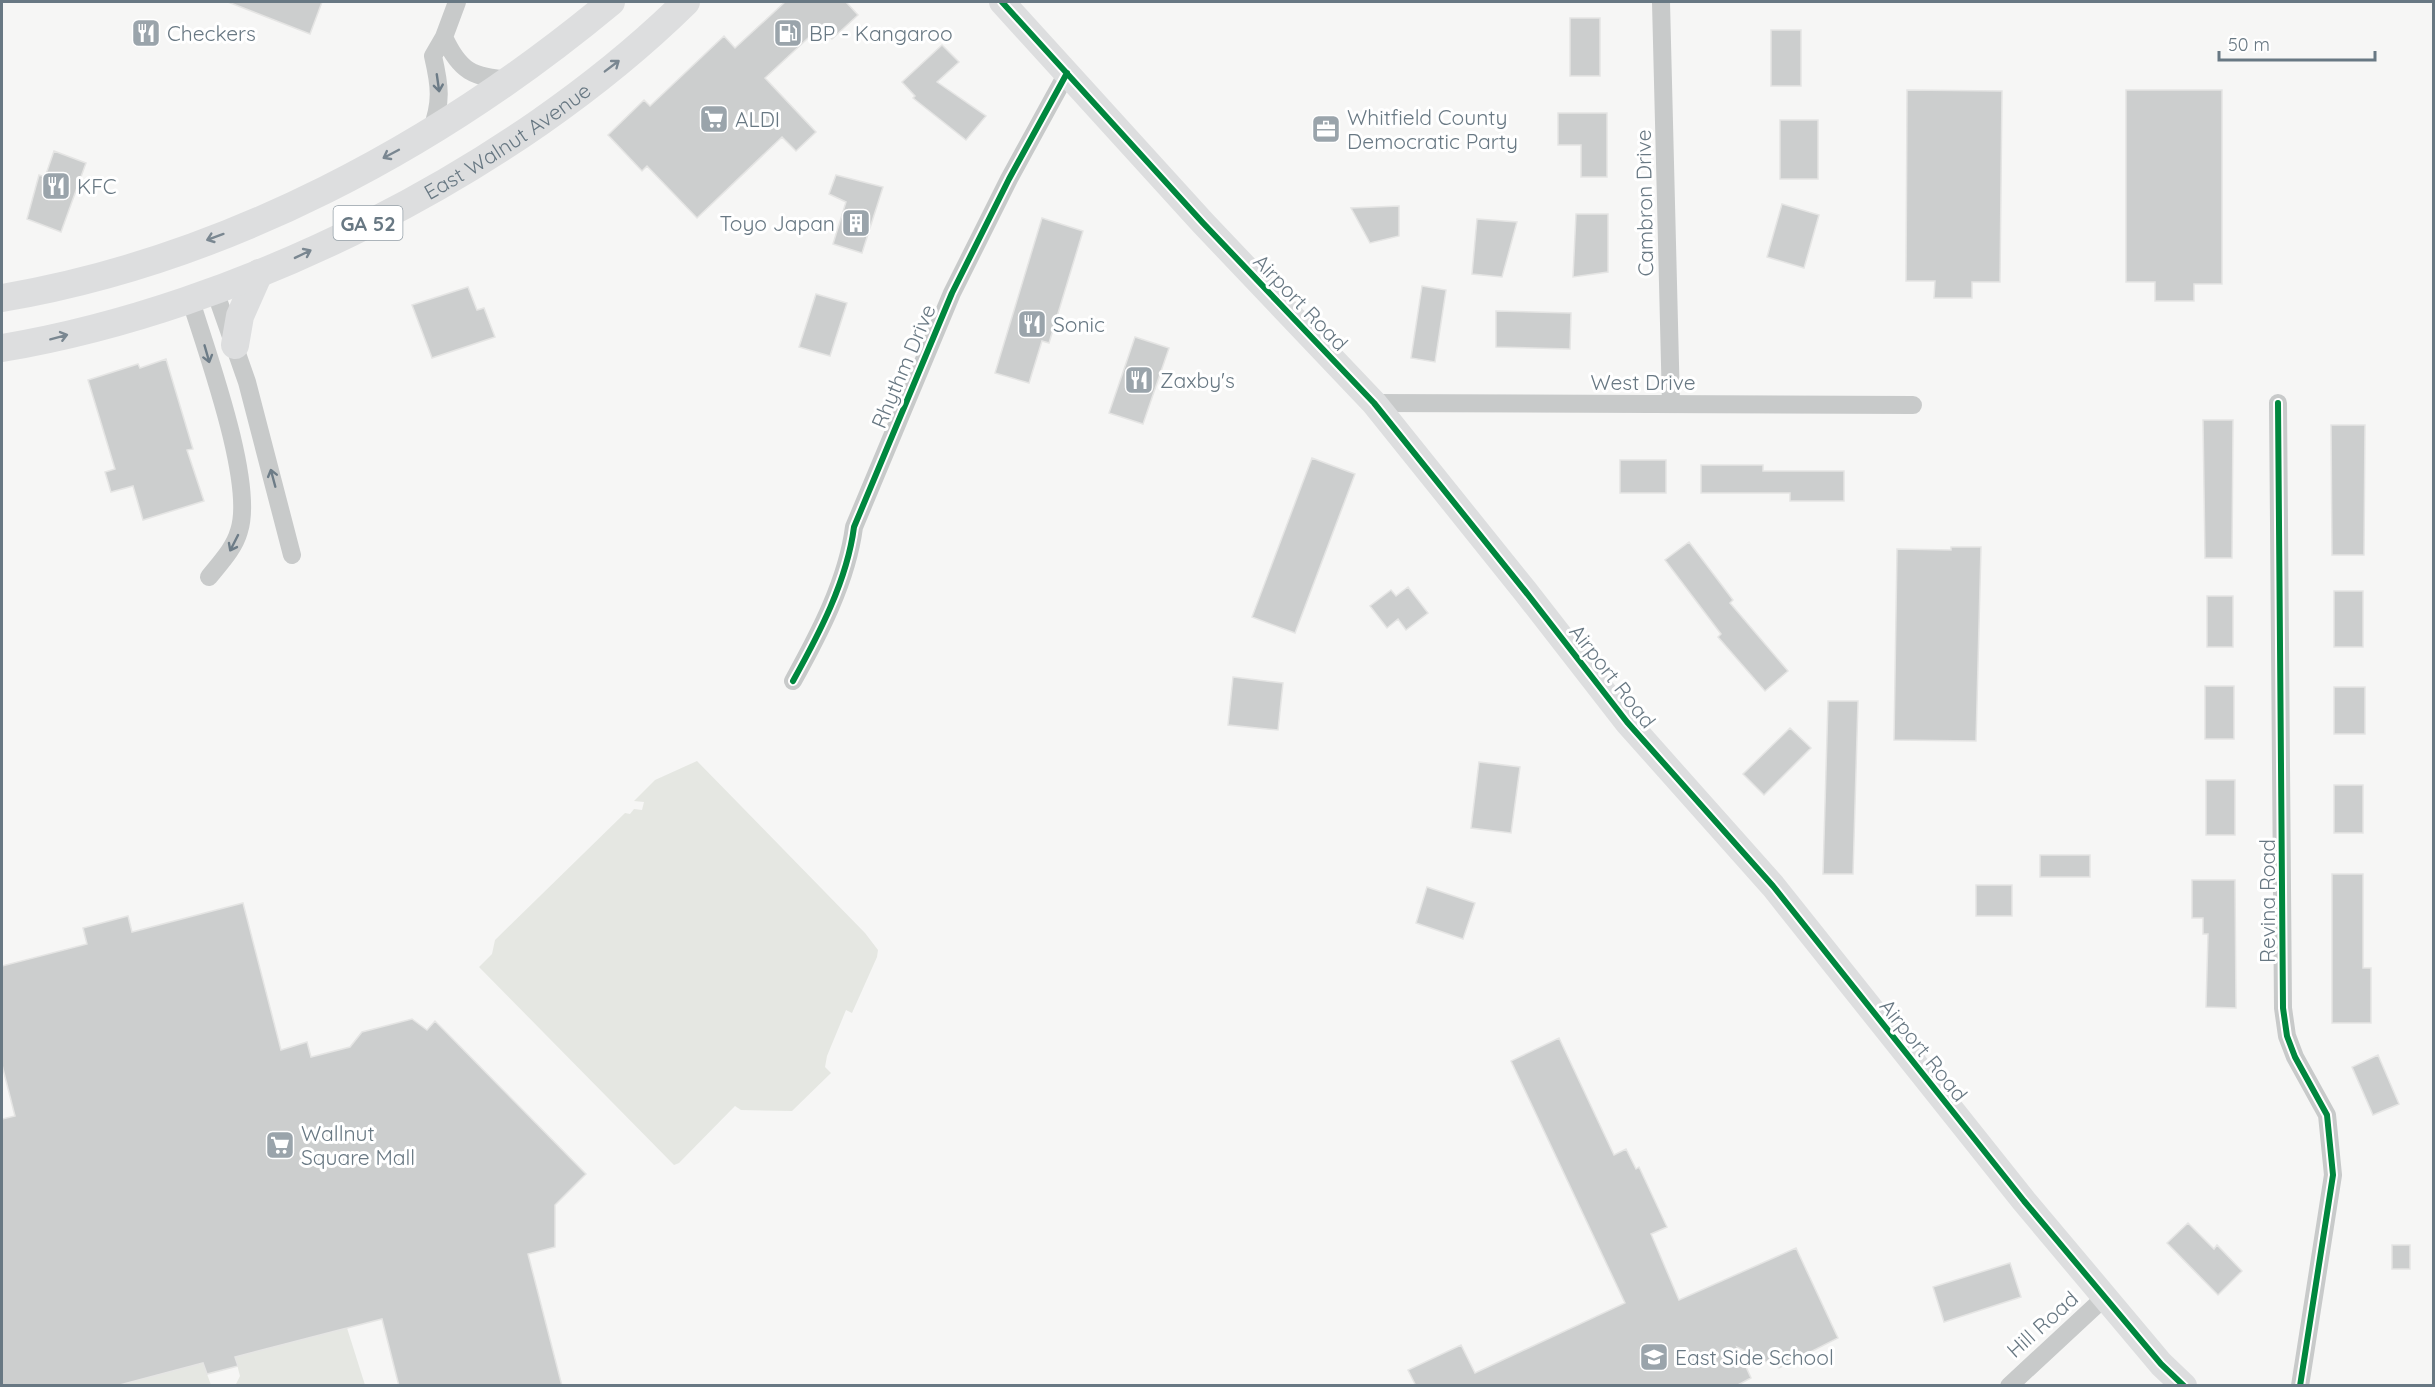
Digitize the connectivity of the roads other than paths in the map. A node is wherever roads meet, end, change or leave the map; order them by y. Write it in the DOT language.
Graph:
graph roads {
  1 [pos="457,2"];
  2 [pos="611,2"];
  3 [pos="686,2"];
  4 [pos="1002,2"];
  5 [pos="1661,2"];
  6 [pos="444,37"];
  7 [pos="1067,73"];
  8 [pos="510,80"];
  9 [pos="431,131"];
  10 [pos="259,273"];
  11 [pos="202,294"];
  12 [pos="2,298"];
  13 [pos="235,345"];
  14 [pos="2,348"];
  15 [pos="1374,403"];
  16 [pos="2278,403"];
  17 [pos="1671,404"];
  18 [pos="1913,405"];
  19 [pos="292,555"];
  20 [pos="209,577"];
  21 [pos="793,681"];
  22 [pos="2105,1297"];
  23 [pos="2009,1386"];
  24 [pos="2184,1386"];
  25 [pos="2300,1386"];
  1 -- 6 [label="street"];
  2 -- 8 [label="main road, GA 52"];
  10 -- 3 [label="main road, East Walnut Avenue / GA 52, one-way"];
  4 -- 7 [label="street, Airport Road"];
  5 -- 17 [label="street, Cambron Drive"];
  6 -- 8 [label="street"];
  6 -- 9 [label="street, one-way"];
  7 -- 15 [label="street, Airport Road"];
  7 -- 21 [label="street, Rhythm Drive"];
  8 -- 9 [label="main road, GA 52"];
  9 -- 12 [label="main road, GA 52, one-way"];
  10 -- 11 [label="main road, East Walnut Avenue / GA 52"];
  10 -- 13 [label="main road"];
  11 -- 13 [label="street"];
  14 -- 11 [label="main road, East Walnut Avenue / GA 52, one-way"];
  11 -- 20 [label="street, one-way"];
  19 -- 13 [label="street, one-way"];
  15 -- 17 [label="street, West Drive"];
  15 -- 22 [label="street, Airport Road"];
  16 -- 25 [label="street, Revina Road"];
  17 -- 18 [label="street, West Drive"];
  22 -- 23 [label="street, Hill Road"];
  22 -- 24 [label="street, Airport Road"];
}
